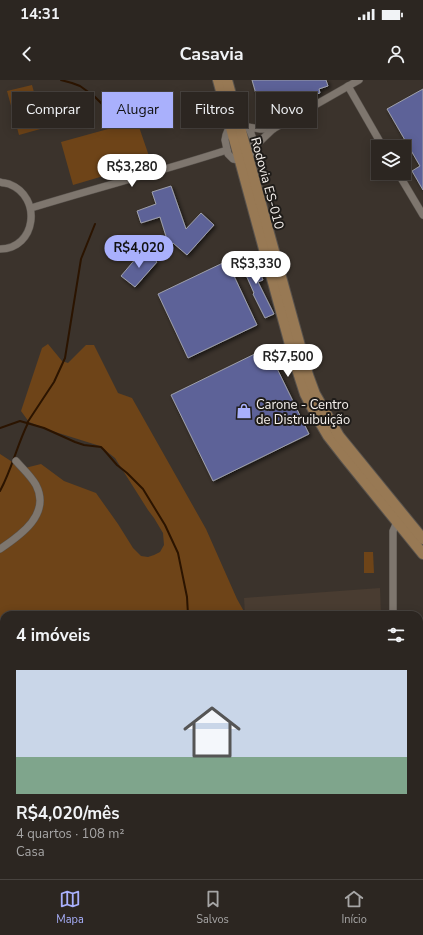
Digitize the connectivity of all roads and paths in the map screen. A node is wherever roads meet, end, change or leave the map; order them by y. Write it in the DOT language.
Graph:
graph roads {
  1 [pos="218,80"];
  2 [pos="227,80"];
  3 [pos="359,80"];
  4 [pos="348,86"];
  5 [pos="223,92"];
  6 [pos="230,92"];
  7 [pos="248,127"];
  8 [pos="234,128"];
  9 [pos="239,128"];
  10 [pos="241,128"];
  11 [pos="273,129"];
  12 [pos="379,140"];
  13 [pos="254,147"];
  14 [pos="227,150"];
  15 [pos="244,159"];
  16 [pos="402,180"];
  17 [pos="0,182"];
  18 [pos="31,208"];
  19 [pos="423,215"];
  20 [pos="0,249"];
  21 [pos="16,461"];
  22 [pos="397,522"];
  23 [pos="423,540"];
  24 [pos="0,549"];
  25 [pos="423,554"];
  26 [pos="393,611"];
  1 -- 5 [label="main road, Rodovia ES-010"];
  2 -- 6 [label="main road, Rodovia ES-010"];
  3 -- 4 [label="street"];
  4 -- 11 [label="street"];
  4 -- 12 [label="street"];
  7 -- 11 [label="street"];
  8 -- 14 [label="street"];
  9 -- 15 [label="main road, Rodovia ES-010"];
  10 -- 13 [label="street"];
  11 -- 13 [label="street"];
  13 -- 15 [label="street"];
  14 -- 15 [label="street"];
  14 -- 18 [label="street"];
  15 -- 22 [label="main road, Rodovia ES-010"];
  15 -- 23 [label="main road, Rodovia ES-010"];
  16 -- 19 [label="street"];
  17 -- 18 [label="street"];
  18 -- 20 [label="street"];
  21 -- 24 [label="street"];
  22 -- 25 [label="main road, Rodovia ES-010"];
  22 -- 26 [label="street"];
}
